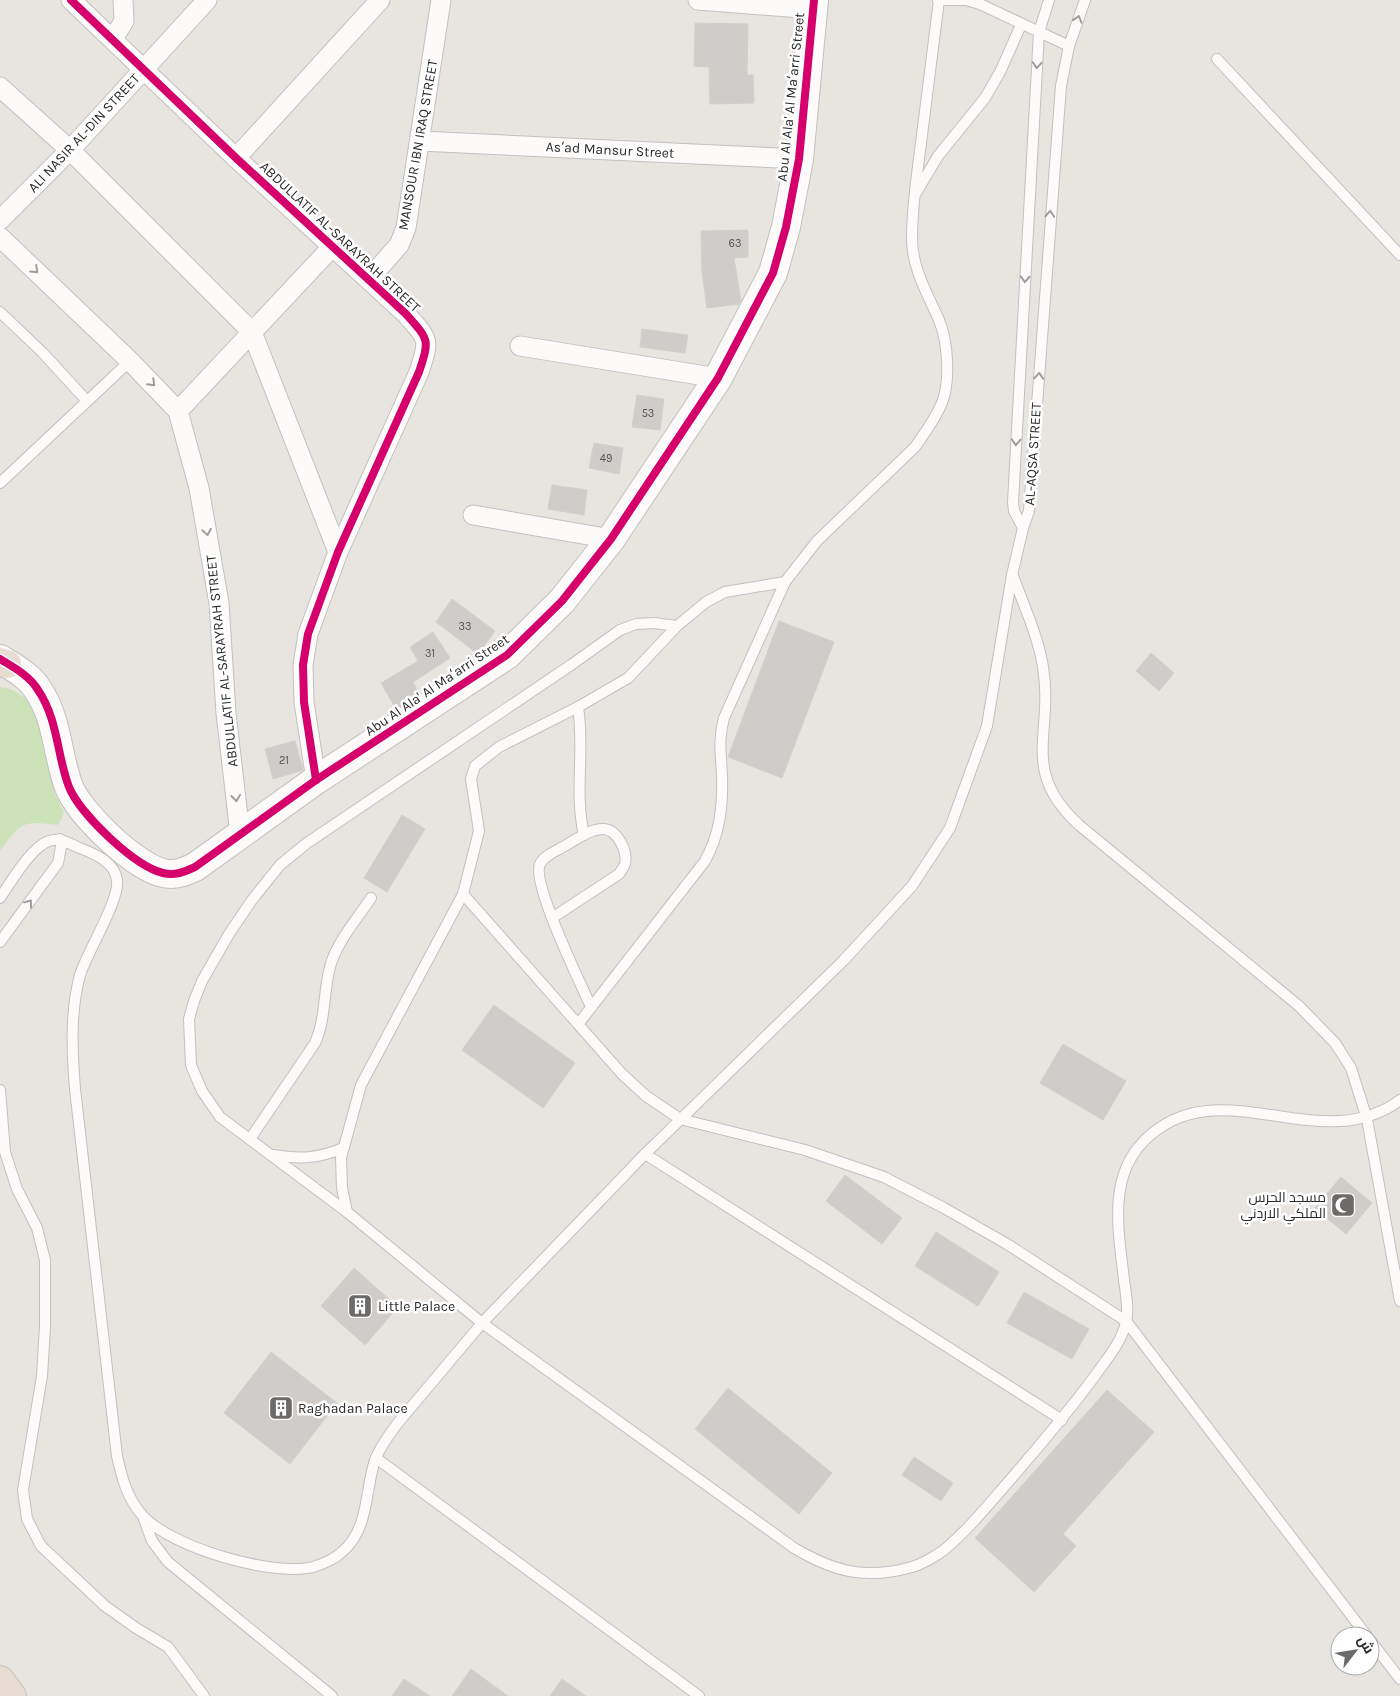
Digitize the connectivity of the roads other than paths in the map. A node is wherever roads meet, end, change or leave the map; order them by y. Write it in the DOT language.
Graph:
graph roads {
  1 [pos="71,0"];
  2 [pos="123,0"];
  3 [pos="207,0"];
  4 [pos="380,0"];
  5 [pos="441,0"];
  6 [pos="698,0"];
  7 [pos="938,0"];
  8 [pos="1049,0"];
  9 [pos="1085,0"];
  10 [pos="814,4"];
  11 [pos="1022,25"];
  12 [pos="1039,32"];
  13 [pos="112,39"];
  14 [pos="1069,46"];
  15 [pos="1218,59"];
  16 [pos="143,70"];
  17 [pos="0,87"];
  18 [pos="420,141"];
  19 [pos="70,150"];
  20 [pos="236,158"];
  21 [pos="799,159"];
  22 [pos="914,196"];
  23 [pos="0,220"];
  24 [pos="0,237"];
  25 [pos="333,246"];
  26 [pos="1400,255"];
  27 [pos="369,279"];
  28 [pos="0,312"];
  29 [pos="252,332"];
  30 [pos="520,346"];
  31 [pos="130,361"];
  32 [pos="718,378"];
  33 [pos="88,401"];
  34 [pos="178,411"];
  35 [pos="0,483"];
  36 [pos="474,515"];
  37 [pos="1022,528"];
  38 [pos="611,539"];
  39 [pos="338,552"];
  40 [pos="1012,575"];
  41 [pos="785,582"];
  42 [pos="676,626"];
  43 [pos="2,661"];
  44 [pos="578,707"];
  45 [pos="316,780"];
  46 [pos="240,834"];
  47 [pos="584,835"];
  48 [pos="60,839"];
  49 [pos="463,894"];
  50 [pos="0,898"];
  51 [pos="371,898"];
  52 [pos="552,918"];
  53 [pos="0,942"];
  54 [pos="591,1007"];
  55 [pos="579,1023"];
  56 [pos="0,1090"];
  57 [pos="1400,1100"];
  58 [pos="1367,1118"];
  59 [pos="680,1119"];
  60 [pos="250,1139"];
  61 [pos="343,1148"];
  62 [pos="645,1154"];
  63 [pos="272,1155"];
  64 [pos="347,1212"];
  65 [pos="1400,1301"];
  66 [pos="1126,1321"];
  67 [pos="482,1323"];
  68 [pos="1062,1420"];
  69 [pos="376,1458"];
  70 [pos="142,1516"];
  71 [pos="1359,1626"];
  72 [pos="1380,1653"];
  73 [pos="1400,1679"];
  74 [pos="0,1680"];
  75 [pos="12,1696"];
  76 [pos="204,1696"];
  77 [pos="332,1696"];
  78 [pos="699,1696"];
  1 -- 13 [label="street, ABDULLATIF AL-SARAYRAH STREET"];
  2 -- 13 [label="street"];
  3 -- 16 [label="street, ALI NASIR AL-DIN STREET"];
  4 -- 20 [label="street"];
  5 -- 18 [label="street, MANSOUR IBN IRAQ STREET"];
  6 -- 10 [label="street"];
  7 -- 11 [label="lane"];
  7 -- 22 [label="lane"];
  8 -- 12 [label="lane, AL-AQSA STREET"];
  14 -- 9 [label="lane, AL-AQSA STREET, one-way"];
  10 -- 21 [label="street, Abu Al Ala' Al Maʻarri Street"];
  11 -- 12 [label="lane"];
  11 -- 22 [label="lane"];
  12 -- 14 [label="lane"];
  12 -- 37 [label="lane, AL-AQSA STREET, one-way"];
  13 -- 16 [label="street, ABDULLATIF AL-SARAYRAH STREET"];
  37 -- 14 [label="lane, AL-AQSA STREET, one-way"];
  15 -- 26 [label="lane"];
  16 -- 19 [label="street, ALI NASIR AL-DIN STREET"];
  16 -- 20 [label="street, ABDULLATIF AL-SARAYRAH STREET"];
  17 -- 19 [label="street"];
  18 -- 21 [label="street, Asʻad Mansur Street"];
  18 -- 27 [label="street, MANSOUR IBN IRAQ STREET"];
  19 -- 23 [label="street, ALI NASIR AL-DIN STREET"];
  19 -- 29 [label="street"];
  20 -- 25 [label="street, ABDULLATIF AL-SARAYRAH STREET"];
  21 -- 32 [label="street, Abu Al Ala' Al Maʻarri Street"];
  22 -- 41 [label="lane"];
  24 -- 31 [label="street, ABDULLATIF AL-SARAYRAH STREET, one-way"];
  25 -- 27 [label="street, ABDULLATIF AL-SARAYRAH STREET"];
  25 -- 29 [label="street"];
  27 -- 39 [label="street, ABDULLATIF AL-SARAYRAH STREET"];
  28 -- 33 [label="lane"];
  29 -- 34 [label="street"];
  29 -- 39 [label="street"];
  30 -- 32 [label="street"];
  31 -- 33 [label="lane"];
  31 -- 34 [label="street, ABDULLATIF AL-SARAYRAH STREET, one-way"];
  32 -- 38 [label="street, Abu Al Ala' Al Maʻarri Street"];
  33 -- 35 [label="lane"];
  34 -- 46 [label="street, ABDULLATIF AL-SARAYRAH STREET, one-way"];
  36 -- 38 [label="street"];
  37 -- 40 [label="lane"];
  38 -- 45 [label="street, Abu Al Ala' Al Maʻarri Street"];
  39 -- 45 [label="street, ABDULLATIF AL-SARAYRAH STREET"];
  40 -- 58 [label="lane"];
  40 -- 59 [label="lane"];
  41 -- 42 [label="lane"];
  41 -- 54 [label="lane"];
  42 -- 44 [label="lane"];
  42 -- 60 [label="lane"];
  43 -- 46 [label="street, Abu Al Ala' Al Maʻarri Street"];
  44 -- 47 [label="lane"];
  44 -- 49 [label="lane"];
  45 -- 46 [label="street, Abu Al Ala' Al Maʻarri Street"];
  47 -- 52 [label="lane"];
  47 -- 52 [label="lane"];
  48 -- 50 [label="lane"];
  53 -- 48 [label="lane, one-way"];
  48 -- 70 [label="lane"];
  49 -- 55 [label="lane"];
  49 -- 61 [label="lane"];
  51 -- 60 [label="lane"];
  52 -- 54 [label="lane"];
  54 -- 55 [label="lane"];
  55 -- 59 [label="lane"];
  56 -- 76 [label="lane"];
  57 -- 58 [label="lane"];
  58 -- 65 [label="lane"];
  58 -- 66 [label="lane"];
  59 -- 62 [label="lane"];
  59 -- 66 [label="lane"];
  60 -- 63 [label="lane"];
  61 -- 63 [label="lane"];
  61 -- 64 [label="lane"];
  62 -- 67 [label="lane"];
  62 -- 68 [label="lane"];
  63 -- 64 [label="lane"];
  64 -- 67 [label="lane"];
  66 -- 68 [label="lane"];
  66 -- 71 [label="lane"];
  67 -- 68 [label="lane"];
  67 -- 69 [label="lane"];
  69 -- 70 [label="lane"];
  69 -- 78 [label="lane"];
  70 -- 77 [label="lane"];
  72 -- 73 [label="lane"];
  74 -- 75 [label="highway"];
}
